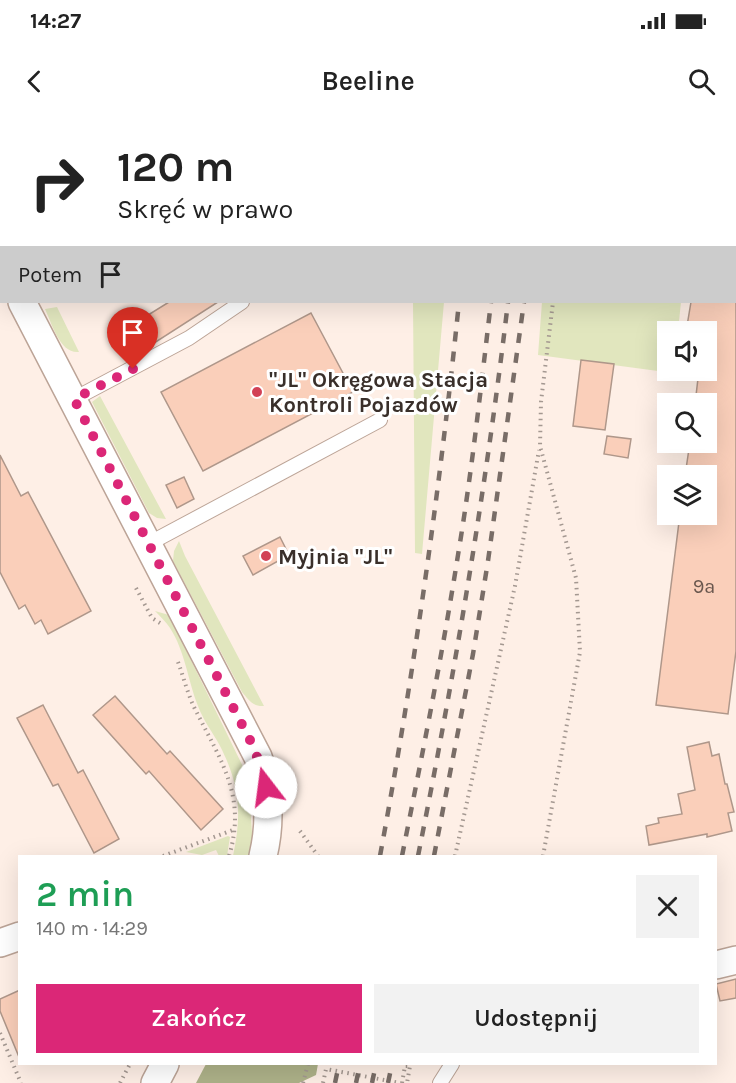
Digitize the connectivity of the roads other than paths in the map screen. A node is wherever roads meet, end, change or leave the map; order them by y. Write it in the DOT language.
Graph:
graph roads {
  1 [pos="23,303"];
  2 [pos="241,303"];
  3 [pos="74,399"];
  4 [pos="380,420"];
  5 [pos="148,544"];
  6 [pos="263,855"];
  7 [pos="18,937"];
  8 [pos="0,943"];
  9 [pos="736,960"];
  10 [pos="717,965"];
  11 [pos="164,1065"];
  12 [pos="451,1065"];
  13 [pos="155,1083"];
  14 [pos="441,1083"];
  1 -- 3 [label="street"];
  2 -- 3 [label="lane"];
  3 -- 5 [label="street"];
  4 -- 5 [label="lane"];
  5 -- 6 [label="street"];
  7 -- 8 [label="street"];
  9 -- 10 [label="street"];
  11 -- 13 [label="street"];
  12 -- 14 [label="lane"];
}
